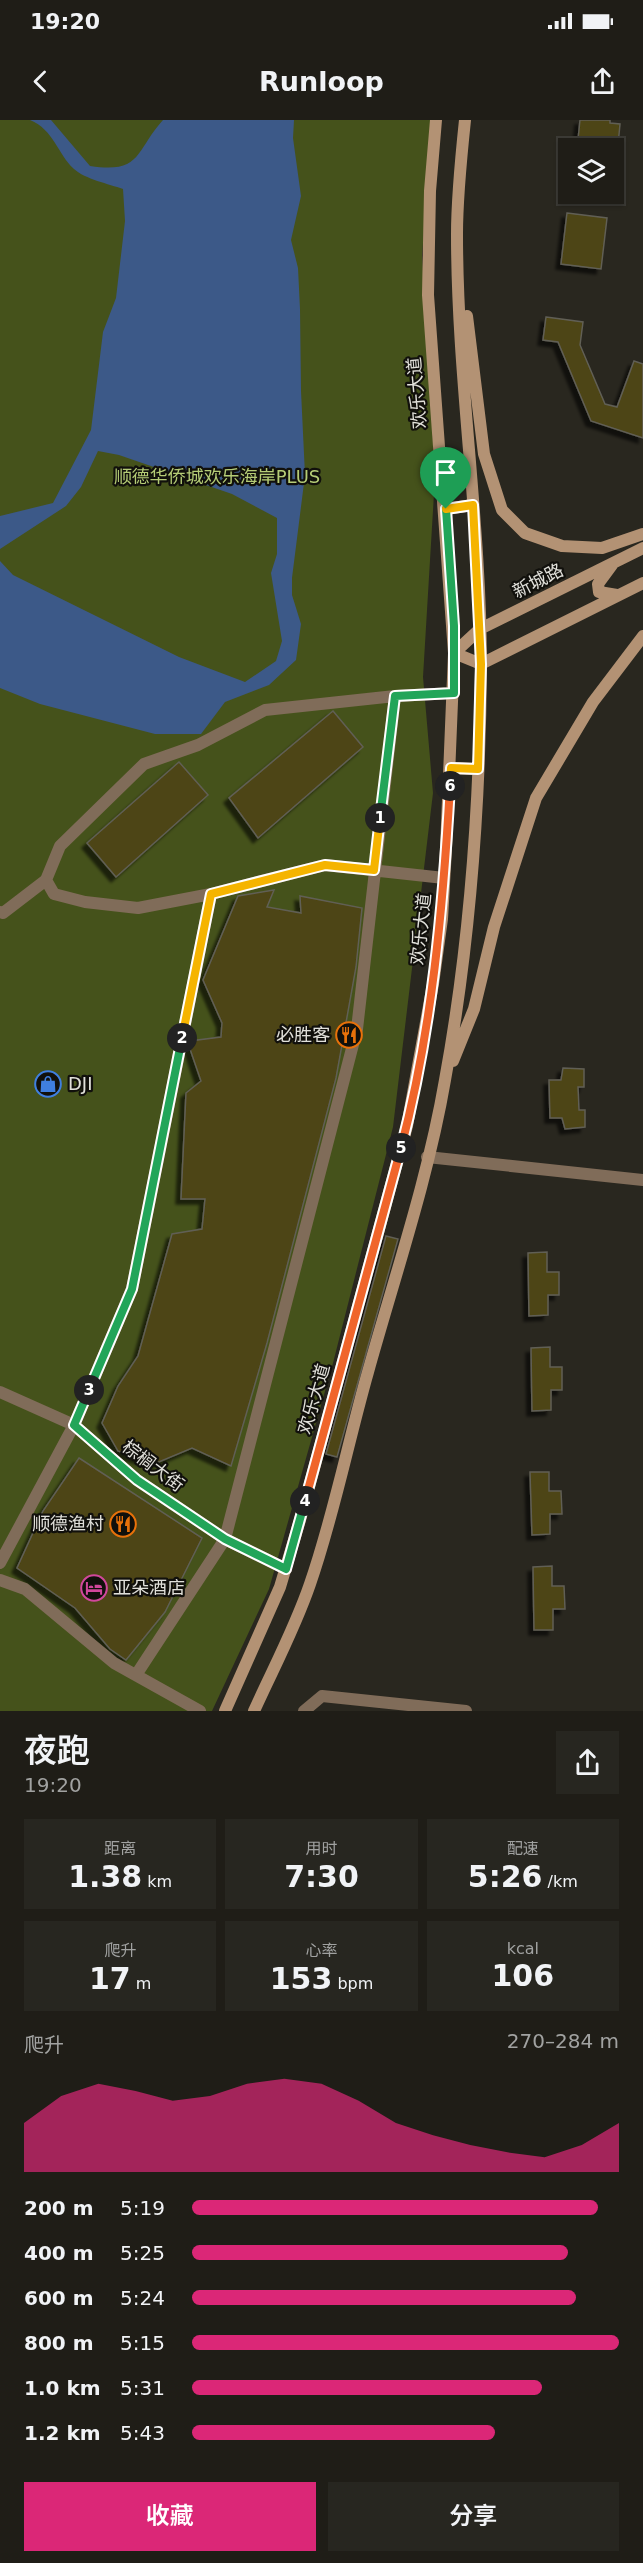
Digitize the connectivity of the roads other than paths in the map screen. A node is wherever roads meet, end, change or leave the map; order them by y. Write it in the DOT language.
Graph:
graph roads {
  1 [pos="436,120"];
  2 [pos="465,120"];
  3 [pos="458,255"];
  4 [pos="473,505"];
  5 [pos="446,509"];
  6 [pos="643,534"];
  7 [pos="643,548"];
  8 [pos="615,561"];
  9 [pos="643,582"];
  10 [pos="617,595"];
  11 [pos="480,629"];
  12 [pos="643,636"];
  13 [pos="454,653"];
  14 [pos="481,664"];
  15 [pos="454,693"];
  16 [pos="395,696"];
  17 [pos="451,768"];
  18 [pos="478,769"];
  19 [pos="374,870"];
  20 [pos="444,879"];
  21 [pos="46,880"];
  22 [pos="211,894"];
  23 [pos="0,912"];
  24 [pos="446,1079"];
  25 [pos="427,1157"];
  26 [pos="643,1180"];
  27 [pos="0,1392"];
  28 [pos="74,1425"];
  29 [pos="225,1539"];
  30 [pos="0,1563"];
  31 [pos="286,1569"];
  32 [pos="0,1580"];
  33 [pos="136,1675"];
  34 [pos="200,1711"];
  35 [pos="225,1711"];
  36 [pos="254,1711"];
  37 [pos="304,1711"];
  38 [pos="466,1711"];
  1 -- 5 [label="street, 欢乐大道"];
  2 -- 3 [label="street"];
  3 -- 4 [label="street"];
  3 -- 6 [label="street"];
  4 -- 5 [label="street"];
  4 -- 11 [label="street"];
  5 -- 13 [label="street, 欢乐大道"];
  7 -- 8 [label="street, 新城路"];
  8 -- 10 [label="street"];
  8 -- 11 [label="street, 新城路"];
  9 -- 10 [label="street"];
  10 -- 14 [label="street"];
  11 -- 13 [label="street, 新城路"];
  11 -- 14 [label="street"];
  12 -- 24 [label="street"];
  13 -- 14 [label="street"];
  13 -- 15 [label="street, 欢乐大道"];
  14 -- 18 [label="street"];
  15 -- 16 [label="street"];
  15 -- 17 [label="street, 欢乐大道"];
  16 -- 19 [label="street"];
  16 -- 21 [label="street"];
  17 -- 18 [label="street"];
  17 -- 20 [label="street, 欢乐大道"];
  18 -- 24 [label="street"];
  19 -- 20 [label="street"];
  19 -- 22 [label="street"];
  19 -- 29 [label="street"];
  20 -- 31 [label="street, 欢乐大道"];
  21 -- 22 [label="street"];
  21 -- 23 [label="street"];
  22 -- 28 [label="street"];
  24 -- 25 [label="street"];
  25 -- 26 [label="street"];
  25 -- 36 [label="street"];
  27 -- 28 [label="street, 棕榈大街"];
  28 -- 29 [label="street, 棕榈大街"];
  28 -- 30 [label="street"];
  29 -- 31 [label="street, 棕榈大街"];
  29 -- 33 [label="street"];
  31 -- 35 [label="street, 欢乐大道"];
  32 -- 33 [label="street"];
  33 -- 34 [label="street"];
  37 -- 38 [label="street"];
}
